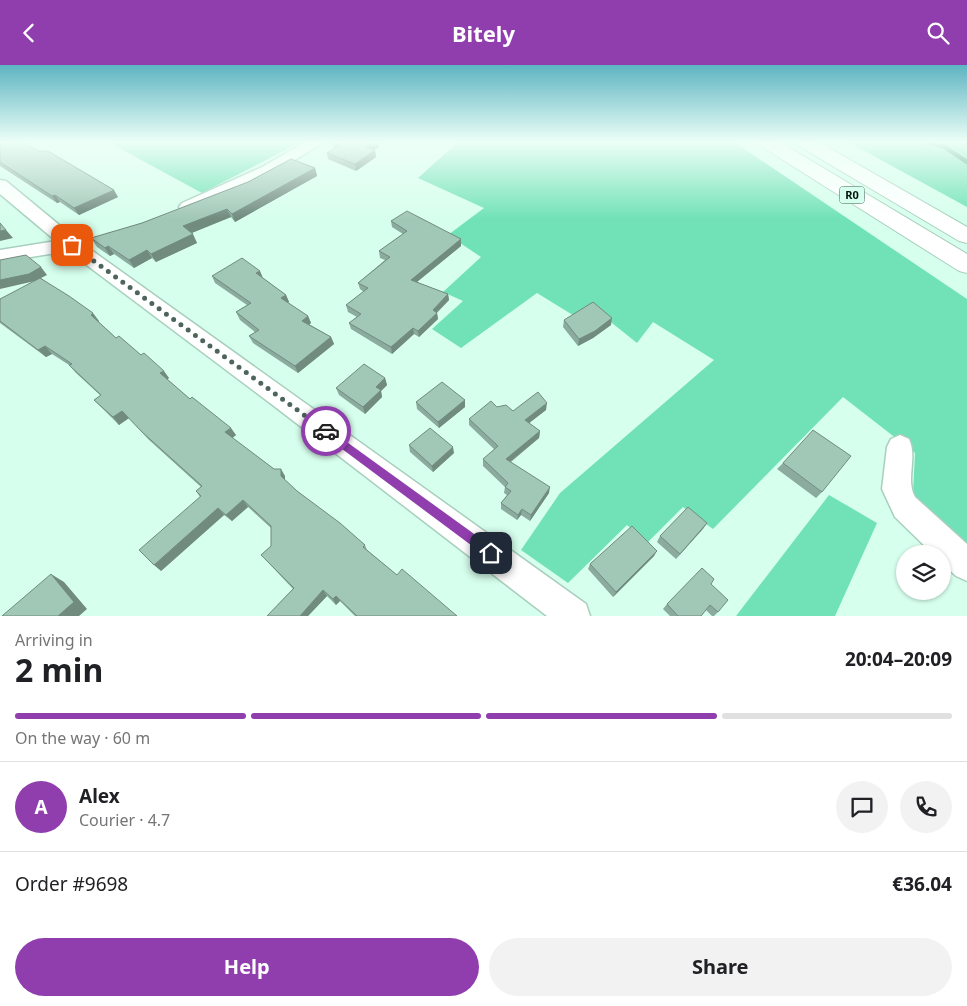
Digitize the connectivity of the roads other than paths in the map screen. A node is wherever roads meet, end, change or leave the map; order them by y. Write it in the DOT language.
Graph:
graph roads {
  1 [pos="272,168"];
  2 [pos="808,168"];
  3 [pos="849,168"];
  4 [pos="0,185"];
  5 [pos="173,214"];
  6 [pos="967,236"];
  7 [pos="83,242"];
  8 [pos="938,248"];
  9 [pos="0,256"];
  10 [pos="967,265"];
  11 [pos="967,279"];
  12 [pos="900,447"];
  13 [pos="967,565"];
  14 [pos="574,616"];
  1 -- 5 [label="street"];
  2 -- 8 [label="highway, R0"];
  3 -- 6 [label="highway, R0"];
  4 -- 7 [label="street"];
  7 -- 9 [label="street"];
  7 -- 14 [label="street"];
  8 -- 10 [label="highway, R0"];
  8 -- 11 [label="highway"];
  12 -- 13 [label="street"];
}
